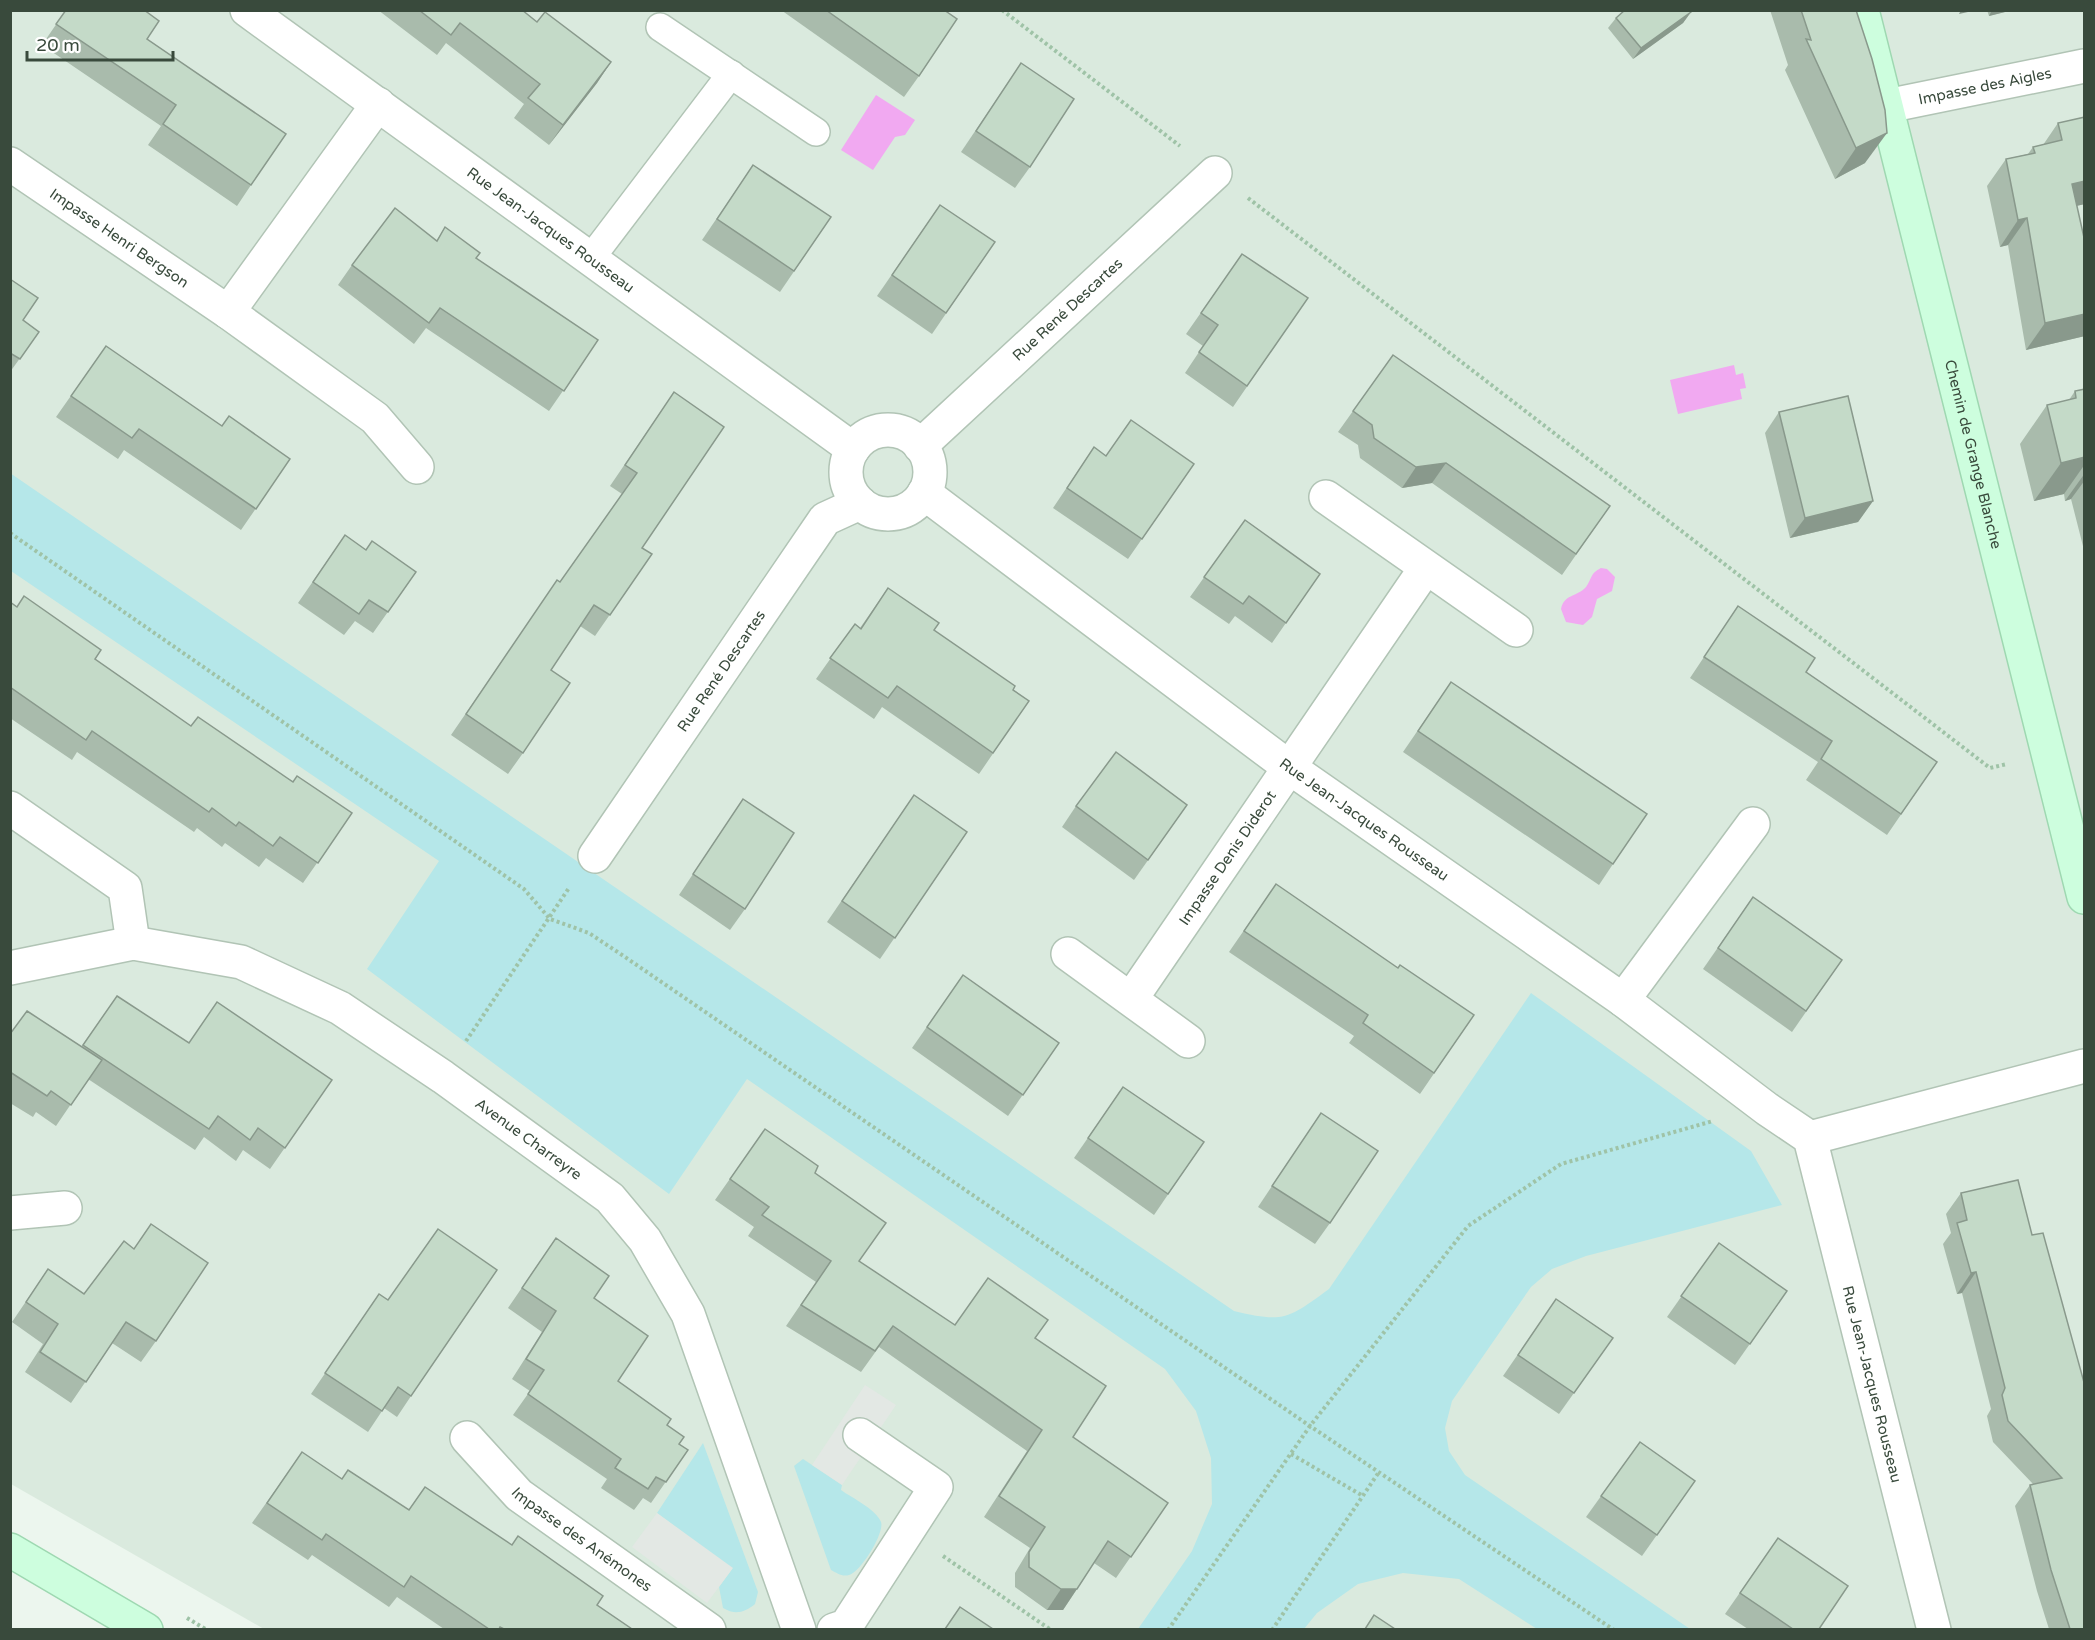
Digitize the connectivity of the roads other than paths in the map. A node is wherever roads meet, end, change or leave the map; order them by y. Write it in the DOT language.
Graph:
graph roads {
  1 [pos="1862,10"];
  2 [pos="249,11"];
  3 [pos="660,27"];
  4 [pos="2085,66"];
  5 [pos="731,75"];
  6 [pos="378,104"];
  7 [pos="1887,106"];
  8 [pos="816,132"];
  9 [pos="10,164"];
  10 [pos="1215,172"];
  11 [pos="591,258"];
  12 [pos="228,312"];
  13 [pos="920,446"];
  14 [pos="853,448"];
  15 [pos="417,467"];
  16 [pos="924,493"];
  17 [pos="1326,497"];
  18 [pos="860,503"];
  19 [pos="1425,569"];
  20 [pos="1516,630"];
  21 [pos="1290,768"];
  22 [pos="10,808"];
  23 [pos="1753,824"];
  24 [pos="595,856"];
  25 [pos="2085,897"];
  26 [pos="133,943"];
  27 [pos="1068,954"];
  28 [pos="10,968"];
  29 [pos="1131,999"];
  30 [pos="1623,1000"];
  31 [pos="1188,1041"];
  32 [pos="2085,1066"];
  33 [pos="1810,1138"];
  34 [pos="65,1208"];
  35 [pos="10,1213"];
  36 [pos="860,1435"];
  37 [pos="467,1438"];
  38 [pos="10,1550"];
  39 [pos="146,1629"];
  40 [pos="710,1629"];
  41 [pos="799,1629"];
  42 [pos="834,1629"];
  43 [pos="1934,1629"];
  1 -- 7 [label="street, Chemin de Grange Blanche"];
  2 -- 6 [label="street, Rue Jean-Jacques Rousseau"];
  3 -- 5 [label="lane"];
  4 -- 7 [label="street, Impasse des Aigles"];
  5 -- 8 [label="lane"];
  5 -- 11 [label="lane"];
  6 -- 11 [label="street, Rue Jean-Jacques Rousseau"];
  6 -- 12 [label="street"];
  7 -- 25 [label="street, Chemin de Grange Blanche"];
  9 -- 12 [label="street, Impasse Henri Bergson"];
  10 -- 13 [label="street, Rue René Descartes"];
  11 -- 14 [label="street, Rue Jean-Jacques Rousseau"];
  12 -- 15 [label="street, Impasse Henri Bergson"];
  13 -- 14 [label="street"];
  13 -- 16 [label="street"];
  14 -- 18 [label="street"];
  16 -- 18 [label="street"];
  16 -- 21 [label="street, Rue Jean-Jacques Rousseau"];
  17 -- 19 [label="street"];
  18 -- 24 [label="street, Rue René Descartes"];
  19 -- 20 [label="street"];
  19 -- 21 [label="street, Impasse Denis Diderot"];
  21 -- 29 [label="street, Impasse Denis Diderot"];
  21 -- 30 [label="street, Rue Jean-Jacques Rousseau"];
  22 -- 26 [label="street"];
  23 -- 30 [label="street"];
  26 -- 28 [label="street, Avenue Charreyre"];
  26 -- 41 [label="street, Avenue Charreyre"];
  27 -- 29 [label="street"];
  29 -- 31 [label="street"];
  30 -- 33 [label="street, Rue Jean-Jacques Rousseau"];
  32 -- 33 [label="street"];
  33 -- 43 [label="street, Rue Jean-Jacques Rousseau"];
  34 -- 35 [label="street"];
  36 -- 42 [label="street"];
  37 -- 40 [label="street, Impasse des Anémones"];
  38 -- 39 [label="street"];
}
